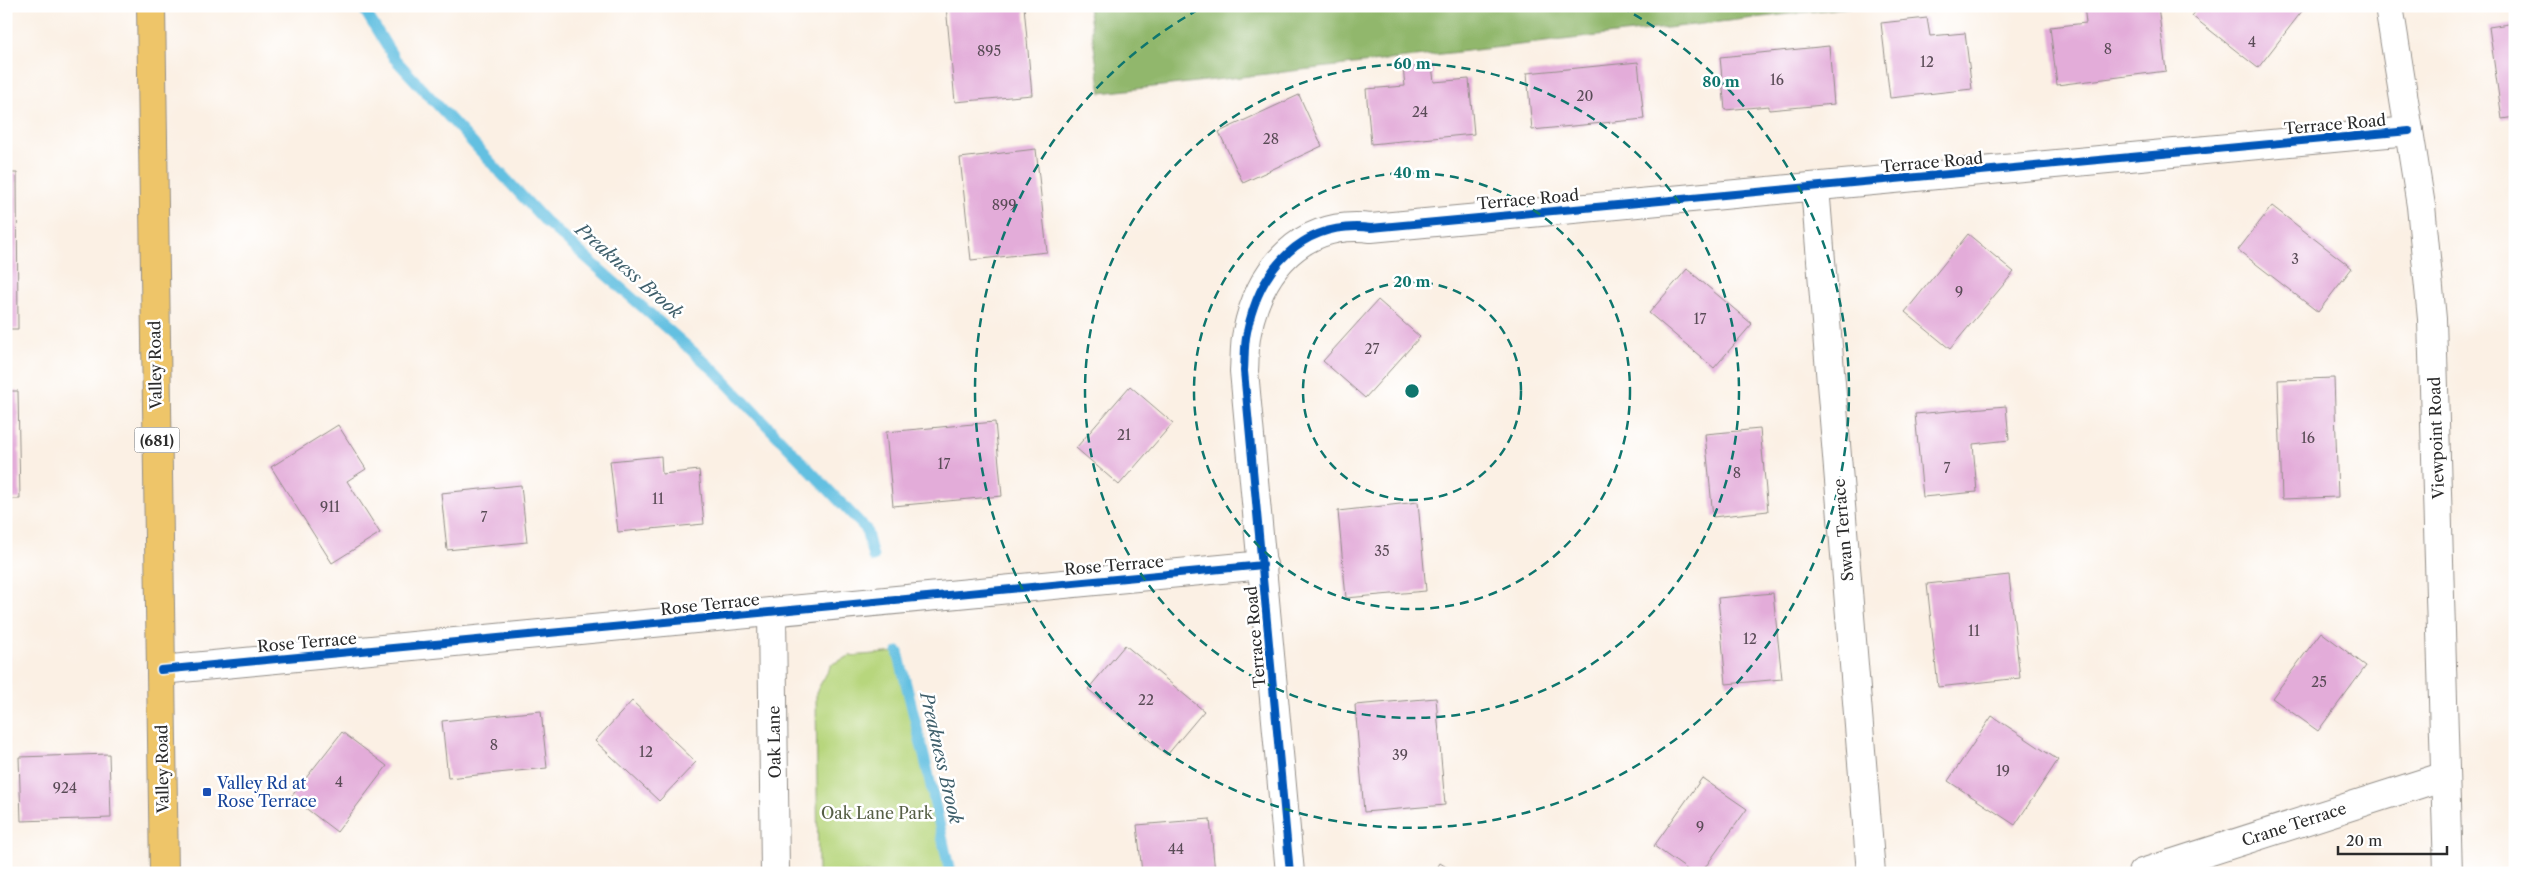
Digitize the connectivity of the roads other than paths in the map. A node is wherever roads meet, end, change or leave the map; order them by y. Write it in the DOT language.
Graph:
graph roads {
  1 [pos="151,6"];
  2 [pos="2389,6"];
  3 [pos="2409,131"];
  4 [pos="1815,187"];
  5 [pos="1263,565"];
  6 [pos="772,612"];
  7 [pos="161,670"];
  8 [pos="2445,776"];
  9 [pos="164,873"];
  10 [pos="775,873"];
  11 [pos="1290,873"];
  12 [pos="1871,873"];
  13 [pos="2142,873"];
  14 [pos="2448,873"];
  1 -- 7 [label="main road, Valley Road / (681)"];
  2 -- 3 [label="street, Viewpoint Road"];
  3 -- 4 [label="street, Terrace Road"];
  3 -- 8 [label="street, Viewpoint Road"];
  4 -- 5 [label="street, Terrace Road"];
  4 -- 12 [label="street, Swan Terrace"];
  5 -- 6 [label="street, Rose Terrace"];
  5 -- 11 [label="street, Terrace Road"];
  6 -- 7 [label="street, Rose Terrace"];
  6 -- 10 [label="street, Oak Lane"];
  7 -- 9 [label="main road, Valley Road / (681)"];
  8 -- 13 [label="street, Crane Terrace"];
  8 -- 14 [label="street, Viewpoint Road"];
}
